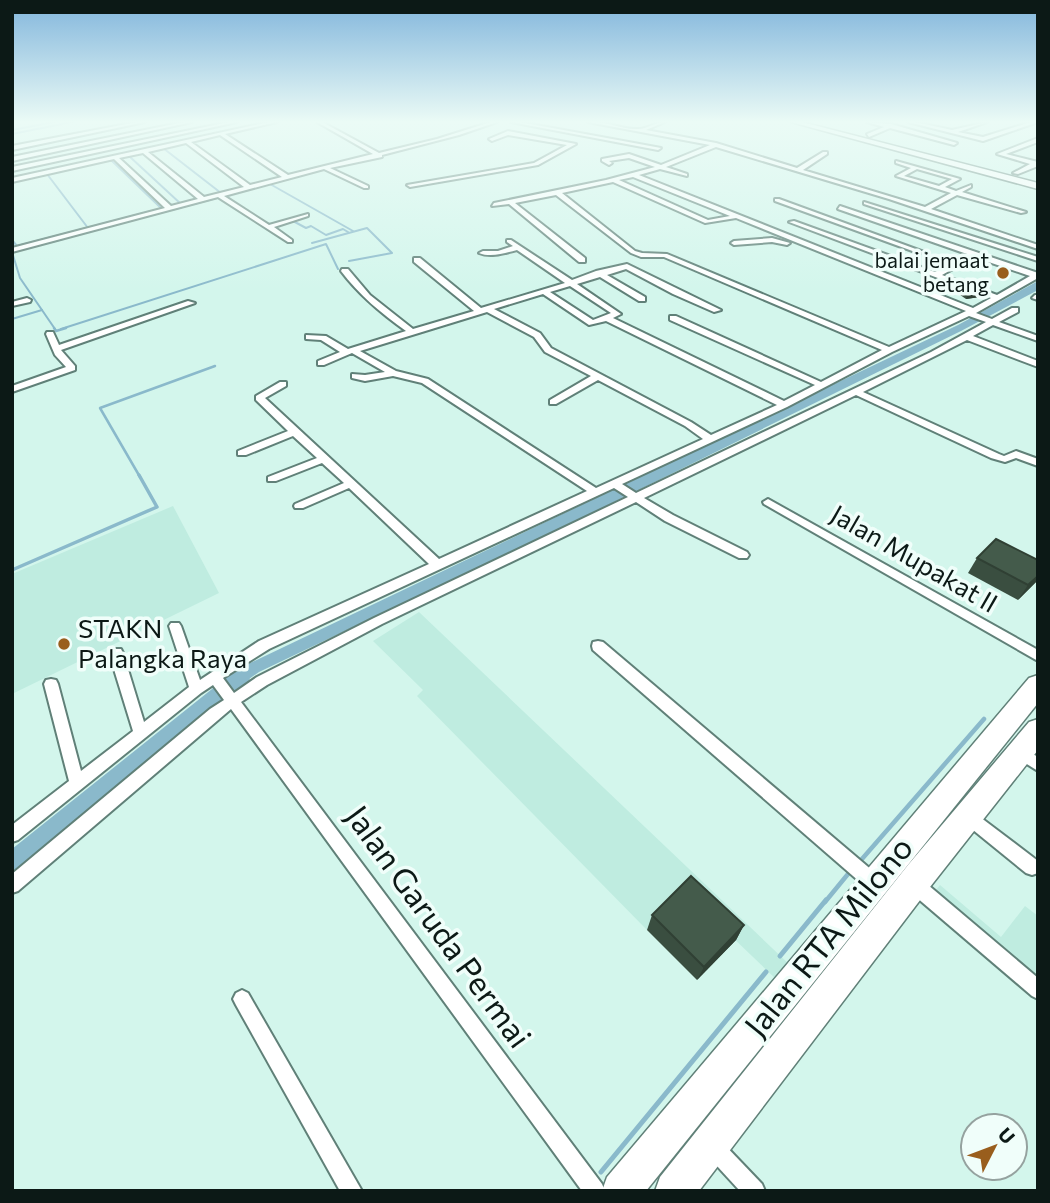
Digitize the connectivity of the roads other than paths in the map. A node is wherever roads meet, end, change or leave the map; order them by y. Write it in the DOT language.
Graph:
graph roads {
  1 [pos="137,178"];
  2 [pos="176,178"];
  3 [pos="236,178"];
  4 [pos="282,178"];
  5 [pos="347,178"];
  6 [pos="451,178"];
  7 [pos="624,178"];
  8 [pos="642,178"];
  9 [pos="825,178"];
  10 [pos="906,178"];
  11 [pos="957,178"];
  12 [pos="1009,178"];
  13 [pos="615,181"];
  14 [pos="866,184"];
  15 [pos="410,185"];
  16 [pos="968,186"];
  17 [pos="1038,186"];
  18 [pos="248,187"];
  19 [pos="366,187"];
  20 [pos="859,188"];
  21 [pos="939,188"];
  22 [pos="557,192"];
  23 [pos="957,192"];
  24 [pos="219,195"];
  25 [pos="202,200"];
  26 [pos="778,200"];
  27 [pos="510,202"];
  28 [pos="866,202"];
  29 [pos="494,205"];
  30 [pos="840,208"];
  31 [pos="170,209"];
  32 [pos="925,209"];
  33 [pos="1023,212"];
  34 [pos="306,215"];
  35 [pos="735,217"];
  36 [pos="792,222"];
  37 [pos="976,226"];
  38 [pos="268,227"];
  39 [pos="960,234"];
  40 [pos="290,241"];
  41 [pos="509,241"];
  42 [pos="734,243"];
  43 [pos="940,243"];
  44 [pos="807,245"];
  45 [pos="1038,246"];
  46 [pos="518,247"];
  47 [pos="12,250"];
  48 [pos="920,252"];
  49 [pos="484,253"];
  50 [pos="973,254"];
  51 [pos="1038,259"];
  52 [pos="417,260"];
  53 [pos="582,260"];
  54 [pos="899,262"];
  55 [pos="345,271"];
  56 [pos="875,272"];
  57 [pos="599,274"];
  58 [pos="936,275"];
  59 [pos="1037,276"];
  60 [pos="569,282"];
  61 [pos="543,291"];
  62 [pos="998,298"];
  63 [pos="642,299"];
  64 [pos="27,300"];
  65 [pos="191,303"];
  66 [pos="12,304"];
  67 [pos="482,309"];
  68 [pos="717,310"];
  69 [pos="1016,310"];
  70 [pos="973,313"];
  71 [pos="673,318"];
  72 [pos="609,319"];
  73 [pos="991,321"];
  74 [pos="411,331"];
  75 [pos="50,334"];
  76 [pos="309,337"];
  77 [pos="967,337"];
  78 [pos="1038,339"];
  79 [pos="58,348"];
  80 [pos="889,350"];
  81 [pos="350,351"];
  82 [pos="321,363"];
  83 [pos="1038,365"];
  84 [pos="393,373"];
  85 [pos="355,376"];
  86 [pos="598,376"];
  87 [pos="283,384"];
  88 [pos="821,385"];
  89 [pos="12,389"];
  90 [pos="856,392"];
  91 [pos="552,401"];
  92 [pos="784,405"];
  93 [pos="296,431"];
  94 [pos="710,439"];
  95 [pos="242,453"];
  96 [pos="325,458"];
  97 [pos="1033,461"];
  98 [pos="272,479"];
  99 [pos="352,483"];
  100 [pos="625,491"];
  101 [pos="597,493"];
  102 [pos="768,502"];
  103 [pos="299,506"];
  104 [pos="505,548"];
  105 [pos="743,555"];
  106 [pos="438,565"];
  107 [pos="399,585"];
  108 [pos="412,602"];
  109 [pos="174,626"];
  110 [pos="598,646"];
  111 [pos="116,653"];
  112 [pos="1038,656"];
  113 [pos="51,684"];
  114 [pos="1038,685"];
  115 [pos="223,688"];
  116 [pos="196,689"];
  117 [pos="141,733"];
  118 [pos="1034,741"];
  119 [pos="77,783"];
  120 [pos="967,816"];
  121 [pos="12,835"];
  122 [pos="1032,867"];
  123 [pos="874,883"];
  124 [pos="12,885"];
  125 [pos="907,894"];
  126 [pos="1038,990"];
  127 [pos="242,999"];
  128 [pos="710,1144"];
  129 [pos="352,1191"];
  130 [pos="595,1191"];
  131 [pos="621,1191"];
  132 [pos="674,1191"];
  133 [pos="755,1191"];
  1 -- 31 [label="street"];
  2 -- 25 [label="street"];
  3 -- 18 [label="street"];
  4 -- 18 [label="street"];
  5 -- 19 [label="street"];
  6 -- 15 [label="street"];
  7 -- 13 [label="street"];
  8 -- 35 [label="street"];
  9 -- 20 [label="street"];
  10 -- 21 [label="street"];
  11 -- 21 [label="street"];
  12 -- 17 [label="street"];
  13 -- 22 [label="street"];
  13 -- 35 [label="street"];
  14 -- 20 [label="street"];
  16 -- 23 [label="street"];
  18 -- 24 [label="street"];
  20 -- 32 [label="street"];
  21 -- 23 [label="street"];
  22 -- 27 [label="street"];
  22 -- 80 [label="street"];
  23 -- 32 [label="street"];
  23 -- 33 [label="street"];
  24 -- 25 [label="street"];
  24 -- 38 [label="street"];
  25 -- 31 [label="street"];
  26 -- 48 [label="street"];
  27 -- 29 [label="street"];
  27 -- 53 [label="street"];
  28 -- 39 [label="street"];
  30 -- 43 [label="street"];
  31 -- 47 [label="street"];
  32 -- 37 [label="street"];
  34 -- 38 [label="street"];
  35 -- 44 [label="street"];
  36 -- 54 [label="street"];
  37 -- 39 [label="street"];
  37 -- 45 [label="street"];
  38 -- 40 [label="street"];
  39 -- 43 [label="street"];
  39 -- 51 [label="street"];
  41 -- 46 [label="street"];
  42 -- 44 [label="street"];
  43 -- 48 [label="street"];
  43 -- 50 [label="street"];
  44 -- 56 [label="street"];
  46 -- 49 [label="street"];
  46 -- 60 [label="street"];
  48 -- 54 [label="street"];
  50 -- 58 [label="street"];
  50 -- 59 [label="street"];
  52 -- 67 [label="street"];
  54 -- 56 [label="street"];
  54 -- 58 [label="street"];
  55 -- 74 [label="street"];
  56 -- 70 [label="street"];
  57 -- 60 [label="street"];
  57 -- 63 [label="street"];
  57 -- 68 [label="street"];
  58 -- 62 [label="street"];
  59 -- 62 [label="street"];
  60 -- 61 [label="street"];
  60 -- 72 [label="street"];
  61 -- 67 [label="street"];
  61 -- 72 [label="street"];
  62 -- 70 [label="street"];
  64 -- 66 [label="street"];
  65 -- 79 [label="street"];
  67 -- 74 [label="street"];
  67 -- 86 [label="street"];
  69 -- 73 [label="street"];
  70 -- 73 [label="street"];
  70 -- 80 [label="street"];
  71 -- 88 [label="street"];
  72 -- 92 [label="street"];
  73 -- 77 [label="street"];
  73 -- 78 [label="street"];
  74 -- 81 [label="street"];
  75 -- 79 [label="street"];
  76 -- 81 [label="street"];
  77 -- 83 [label="street"];
  77 -- 90 [label="street"];
  79 -- 89 [label="street"];
  80 -- 88 [label="street"];
  81 -- 82 [label="street"];
  81 -- 84 [label="street"];
  84 -- 85 [label="street"];
  84 -- 101 [label="street"];
  86 -- 91 [label="street"];
  86 -- 94 [label="street"];
  87 -- 93 [label="street"];
  88 -- 92 [label="street"];
  90 -- 97 [label="street"];
  90 -- 100 [label="street"];
  92 -- 94 [label="street"];
  93 -- 95 [label="street"];
  93 -- 96 [label="street"];
  94 -- 100 [label="street"];
  96 -- 98 [label="street"];
  96 -- 99 [label="street"];
  99 -- 103 [label="street"];
  99 -- 106 [label="street"];
  100 -- 101 [label="street"];
  100 -- 104 [label="street"];
  100 -- 105 [label="street"];
  101 -- 104 [label="street"];
  102 -- 112 [label="street, Jalan Mupakat II"];
  104 -- 106 [label="street"];
  104 -- 108 [label="street"];
  106 -- 107 [label="street"];
  107 -- 108 [label="street"];
  107 -- 115 [label="street"];
  108 -- 115 [label="street"];
  109 -- 116 [label="street"];
  110 -- 123 [label="street"];
  111 -- 117 [label="street"];
  113 -- 119 [label="street"];
  114 -- 123 [label="highway, Jalan RTA Milono"];
  115 -- 116 [label="street"];
  115 -- 124 [label="street"];
  115 -- 130 [label="street, Jalan Garuda Permai"];
  116 -- 117 [label="street"];
  117 -- 119 [label="street"];
  118 -- 120 [label="highway, Jalan RTA Milono"];
  119 -- 121 [label="street"];
  120 -- 122 [label="street"];
  120 -- 125 [label="highway, Jalan RTA Milono"];
  123 -- 125 [label="street"];
  123 -- 131 [label="highway, Jalan RTA Milono"];
  125 -- 126 [label="street"];
  125 -- 128 [label="highway, Jalan RTA Milono"];
  127 -- 129 [label="street"];
  128 -- 132 [label="highway, Jalan RTA Milono"];
  128 -- 133 [label="street"];
}
